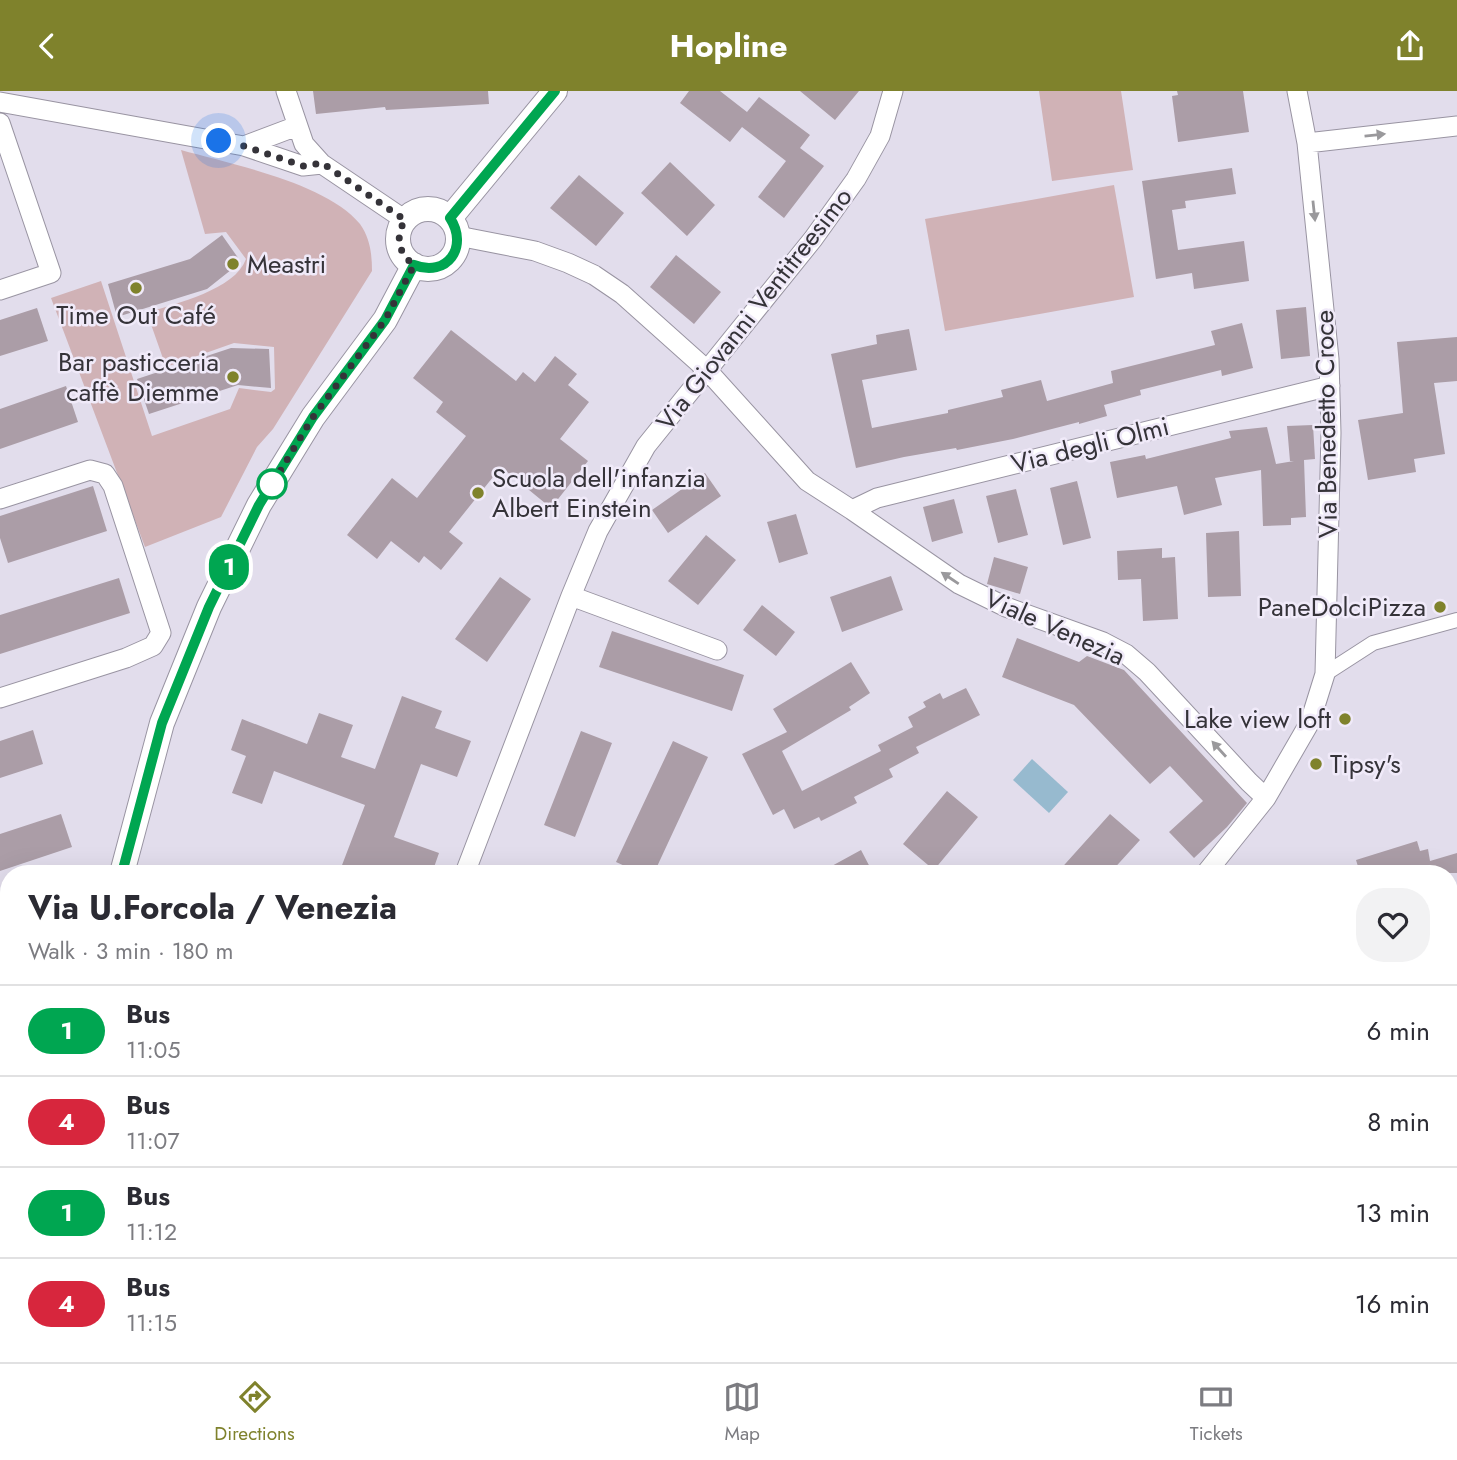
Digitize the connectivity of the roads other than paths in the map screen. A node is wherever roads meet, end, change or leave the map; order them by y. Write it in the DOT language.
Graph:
graph roads {
  1 [pos="286,91"];
  2 [pos="555,91"];
  3 [pos="894,91"];
  4 [pos="1297,91"];
  5 [pos="0,101"];
  6 [pos="0,123"];
  7 [pos="297,126"];
  8 [pos="1457,126"];
  9 [pos="1307,143"];
  10 [pos="244,146"];
  11 [pos="322,163"];
  12 [pos="405,220"];
  13 [pos="454,227"];
  14 [pos="414,265"];
  15 [pos="0,290"];
  16 [pos="707,370"];
  17 [pos="1330,386"];
  18 [pos="0,499"];
  19 [pos="852,510"];
  20 [pos="571,596"];
  21 [pos="1457,620"];
  22 [pos="717,650"];
  23 [pos="1325,674"];
  24 [pos="0,698"];
  25 [pos="1266,798"];
  26 [pos="124,865"];
  27 [pos="468,865"];
  28 [pos="1212,865"];
  1 -- 7 [label="street"];
  2 -- 13 [label="street"];
  3 -- 16 [label="street, Via Giovanni Ventitreesimo"];
  4 -- 9 [label="street, Via Benedetto Croce"];
  5 -- 10 [label="street"];
  6 -- 15 [label="street"];
  7 -- 10 [label="street"];
  7 -- 11 [label="street"];
  9 -- 8 [label="street, one-way"];
  9 -- 17 [label="street, Via Benedetto Croce, one-way"];
  10 -- 11 [label="street"];
  11 -- 12 [label="street"];
  12 -- 13 [label="street"];
  12 -- 14 [label="street"];
  13 -- 14 [label="street"];
  13 -- 16 [label="street, Viale Venezia"];
  14 -- 26 [label="street"];
  16 -- 19 [label="street, Viale Venezia"];
  16 -- 20 [label="street, Via Giovanni Ventitreesimo"];
  17 -- 19 [label="street, Via degli Olmi"];
  17 -- 23 [label="street, Via Benedetto Croce"];
  18 -- 24 [label="street"];
  25 -- 19 [label="street, Viale Venezia, one-way"];
  20 -- 22 [label="street"];
  20 -- 27 [label="street, Via Giovanni Ventitreesimo"];
  21 -- 23 [label="street"];
  23 -- 25 [label="street, Via Benedetto Croce"];
  25 -- 28 [label="street, Via Benedetto Croce"];
}
